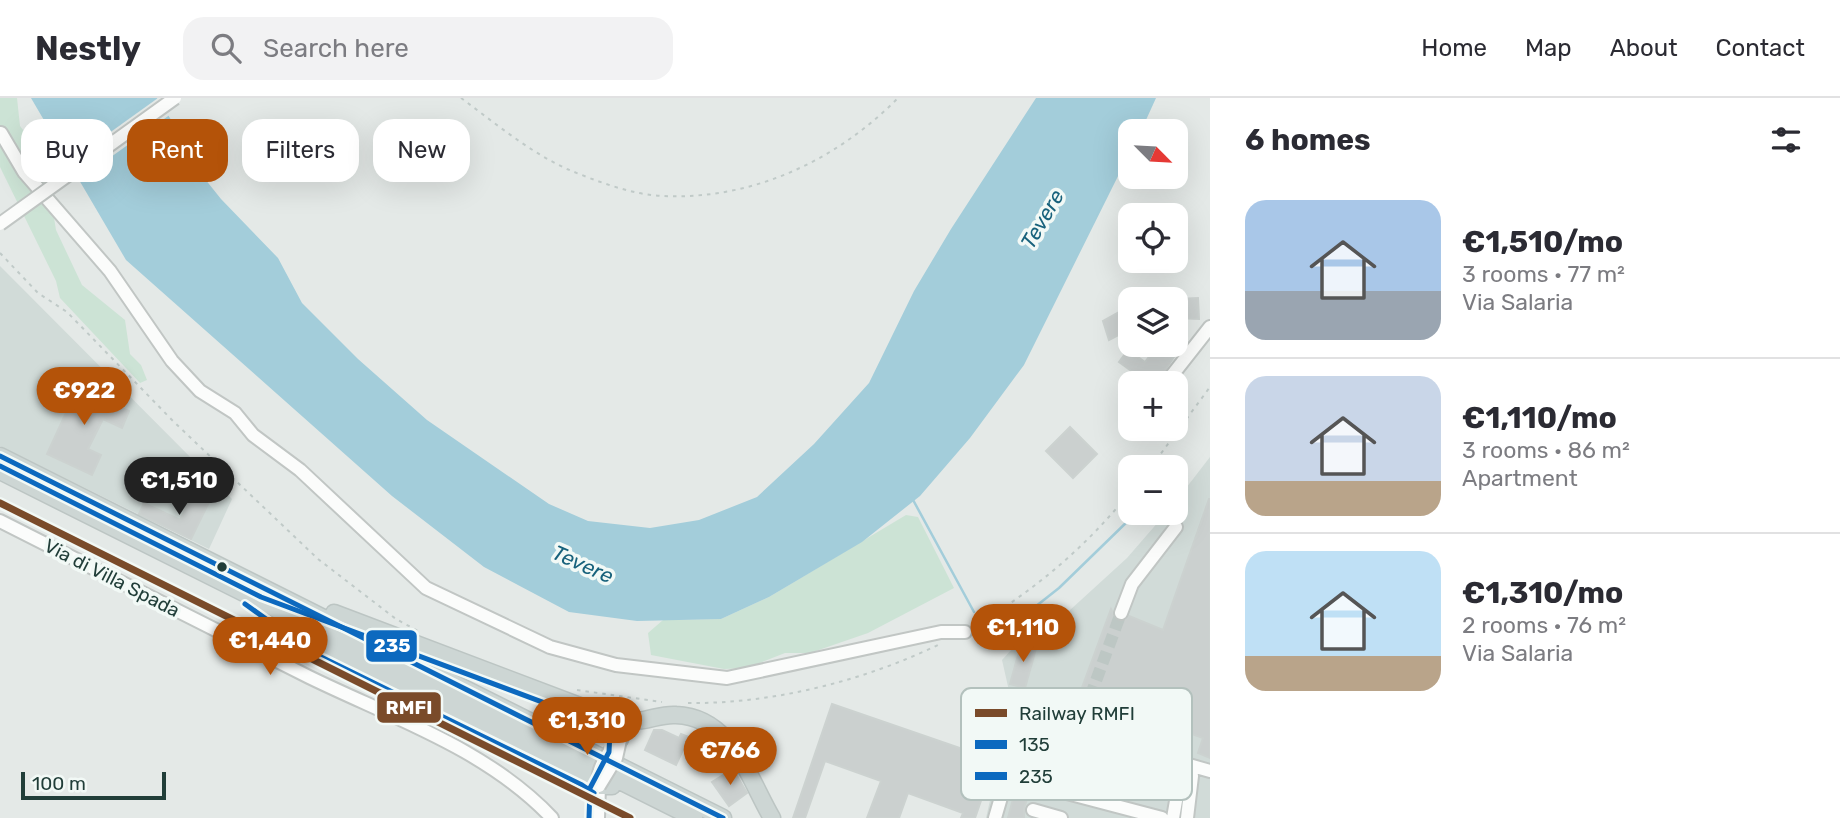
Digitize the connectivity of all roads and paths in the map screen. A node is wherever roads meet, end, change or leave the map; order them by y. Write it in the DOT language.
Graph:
graph roads {
  1 [pos="175,98"];
  2 [pos="461,98"];
  3 [pos="898,98"];
  4 [pos="1,133"];
  5 [pos="0,224"];
  6 [pos="0,253"];
  7 [pos="1210,327"];
  8 [pos="1175,371"];
  9 [pos="1210,387"];
  10 [pos="1160,455"];
  11 [pos="0,456"];
  12 [pos="0,471"];
  13 [pos="1118,507"];
  14 [pos="0,521"];
  15 [pos="1176,527"];
  16 [pos="264,589"];
  17 [pos="242,592"];
  18 [pos="1121,613"];
  19 [pos="965,632"];
  20 [pos="428,635"];
  21 [pos="942,643"];
  22 [pos="573,690"];
  23 [pos="667,703"];
  24 [pos="678,703"];
  25 [pos="606,716"];
  26 [pos="642,720"];
  27 [pos="620,739"];
  28 [pos="1192,766"];
  29 [pos="1210,771"];
  30 [pos="599,786"];
  31 [pos="1000,800"];
  32 [pos="1093,800"];
  33 [pos="1176,800"];
  34 [pos="1189,800"];
  35 [pos="1033,810"];
  36 [pos="552,818"];
  37 [pos="598,818"];
  38 [pos="676,818"];
  39 [pos="694,818"];
  40 [pos="723,818"];
  41 [pos="772,818"];
  42 [pos="995,818"];
  43 [pos="1060,818"];
  44 [pos="1162,818"];
  45 [pos="1173,818"];
  46 [pos="1187,818"];
  1 -- 5 [label="street, bridge"];
  2 -- 3 [label="path"];
  4 -- 19 [label="street"];
  6 -- 20 [label="path"];
  7 -- 8 [label="street"];
  9 -- 10 [label="path"];
  11 -- 16 [label="main road"];
  12 -- 17 [label="main road"];
  13 -- 19 [label="path"];
  14 -- 36 [label="street, Via di Villa Spada"];
  15 -- 18 [label="street"];
  16 -- 25 [label="main road"];
  16 -- 40 [label="main road"];
  17 -- 30 [label="main road"];
  17 -- 39 [label="main road"];
  21 -- 24 [label="path"];
  22 -- 23 [label="path"];
  25 -- 26 [label="main road"];
  25 -- 27 [label="main road"];
  26 -- 27 [label="main road"];
  26 -- 41 [label="main road"];
  27 -- 30 [label="street, bridge"];
  28 -- 29 [label="street"];
  30 -- 37 [label="street"];
  30 -- 38 [label="main road"];
  31 -- 42 [label="street"];
  32 -- 44 [label="street"];
  33 -- 45 [label="street"];
  34 -- 46 [label="street"];
  35 -- 43 [label="street"];
}
